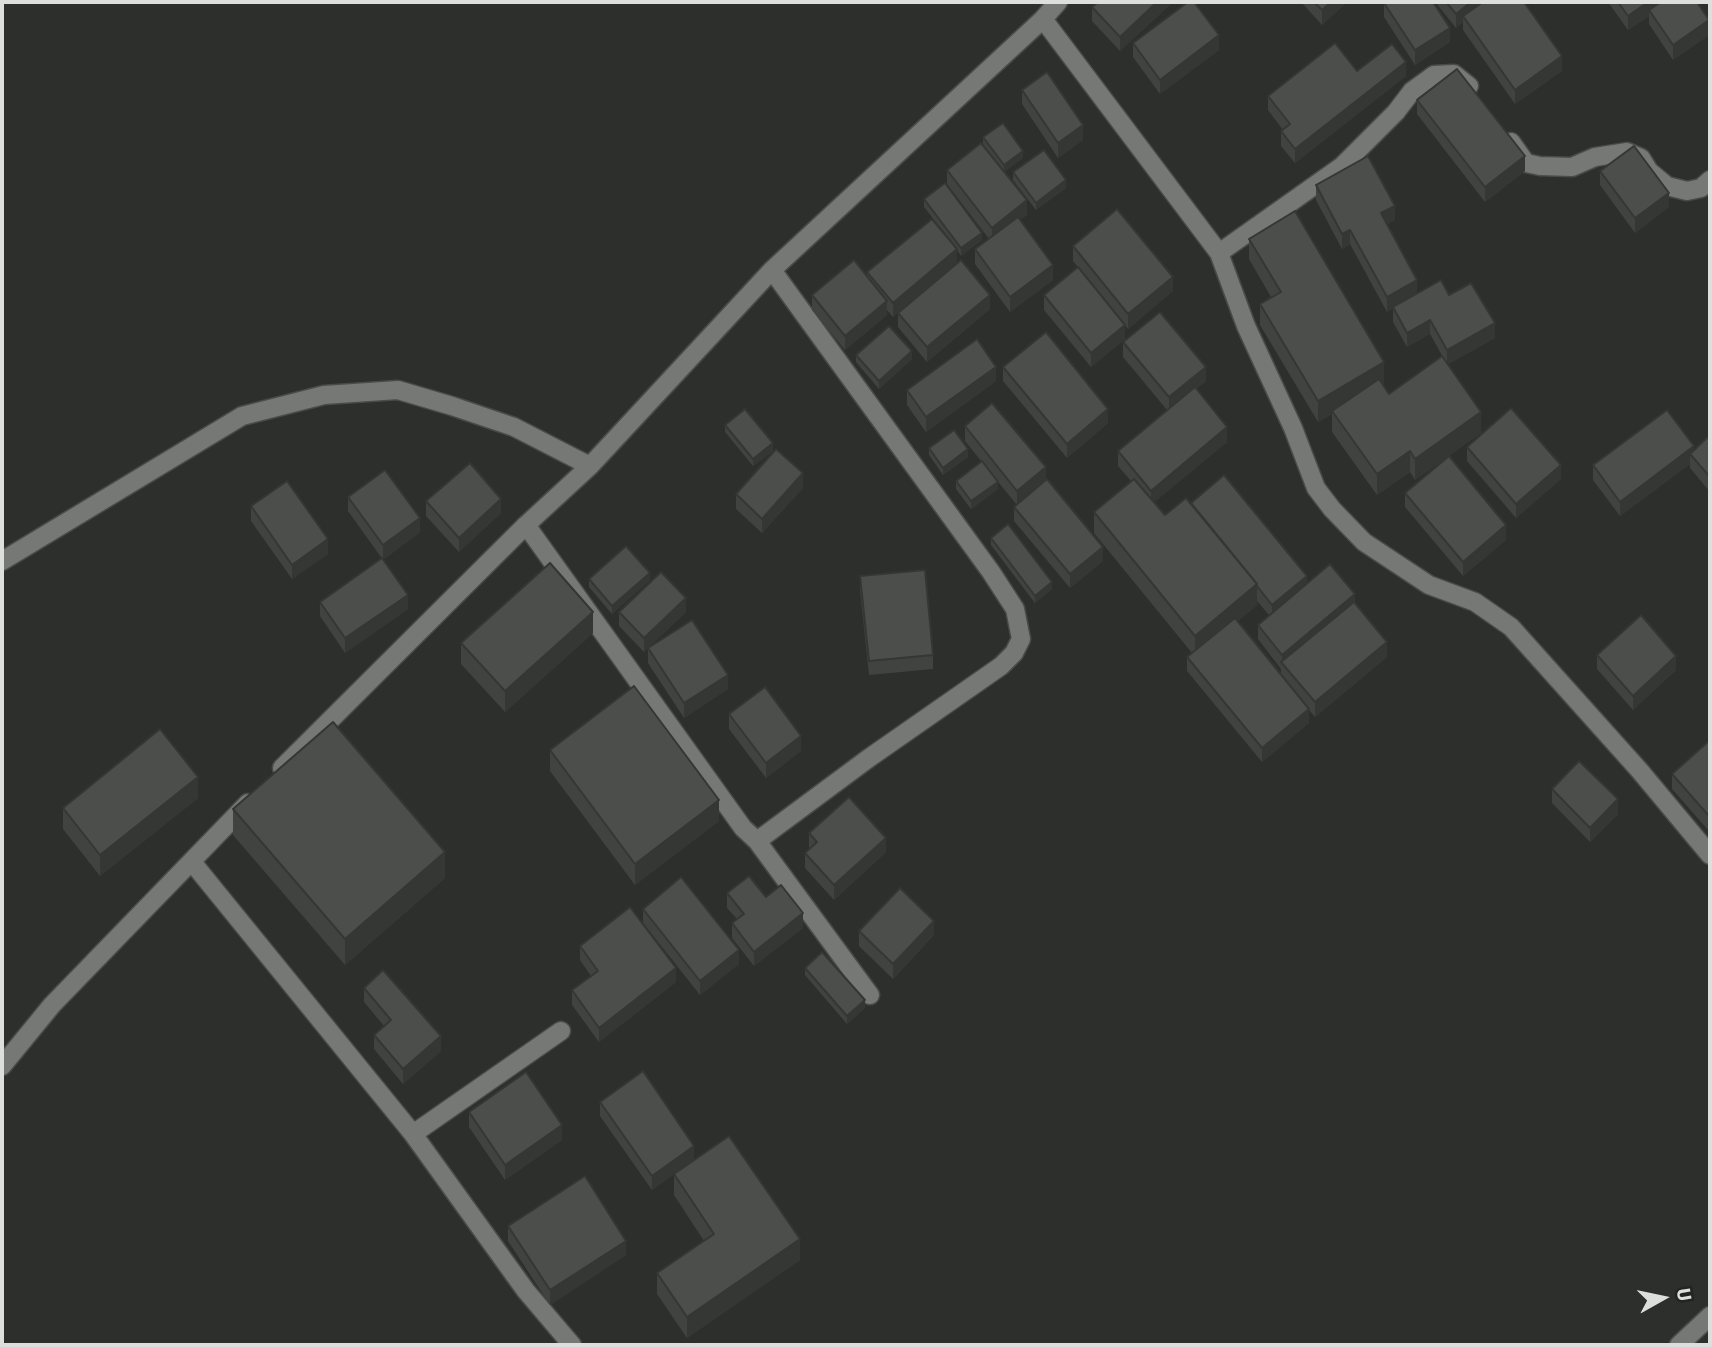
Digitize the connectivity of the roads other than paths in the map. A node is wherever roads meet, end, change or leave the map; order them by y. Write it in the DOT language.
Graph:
graph roads {
  1 [pos="1058,2"];
  2 [pos="1043,19"];
  3 [pos="1482,102"];
  4 [pos="1504,132"];
  5 [pos="1710,180"];
  6 [pos="1219,253"];
  7 [pos="772,270"];
  8 [pos="590,466"];
  9 [pos="526,524"];
  10 [pos="2,561"];
  11 [pos="757,841"];
  12 [pos="1710,855"];
  13 [pos="192,862"];
  14 [pos="870,995"];
  15 [pos="561,1031"];
  16 [pos="2,1066"];
  17 [pos="413,1134"];
  18 [pos="1710,1316"];
  19 [pos="572,1345"];
  20 [pos="1679,1345"];
  1 -- 2 [label="street"];
  2 -- 6 [label="street"];
  2 -- 7 [label="street"];
  3 -- 6 [label="street"];
  4 -- 5 [label="street"];
  6 -- 12 [label="street"];
  7 -- 8 [label="street"];
  7 -- 11 [label="street"];
  8 -- 9 [label="street"];
  8 -- 10 [label="street"];
  9 -- 11 [label="street"];
  9 -- 13 [label="street"];
  11 -- 14 [label="street"];
  13 -- 16 [label="street"];
  13 -- 17 [label="street"];
  15 -- 17 [label="street"];
  17 -- 19 [label="street"];
  18 -- 20 [label="street"];
}
